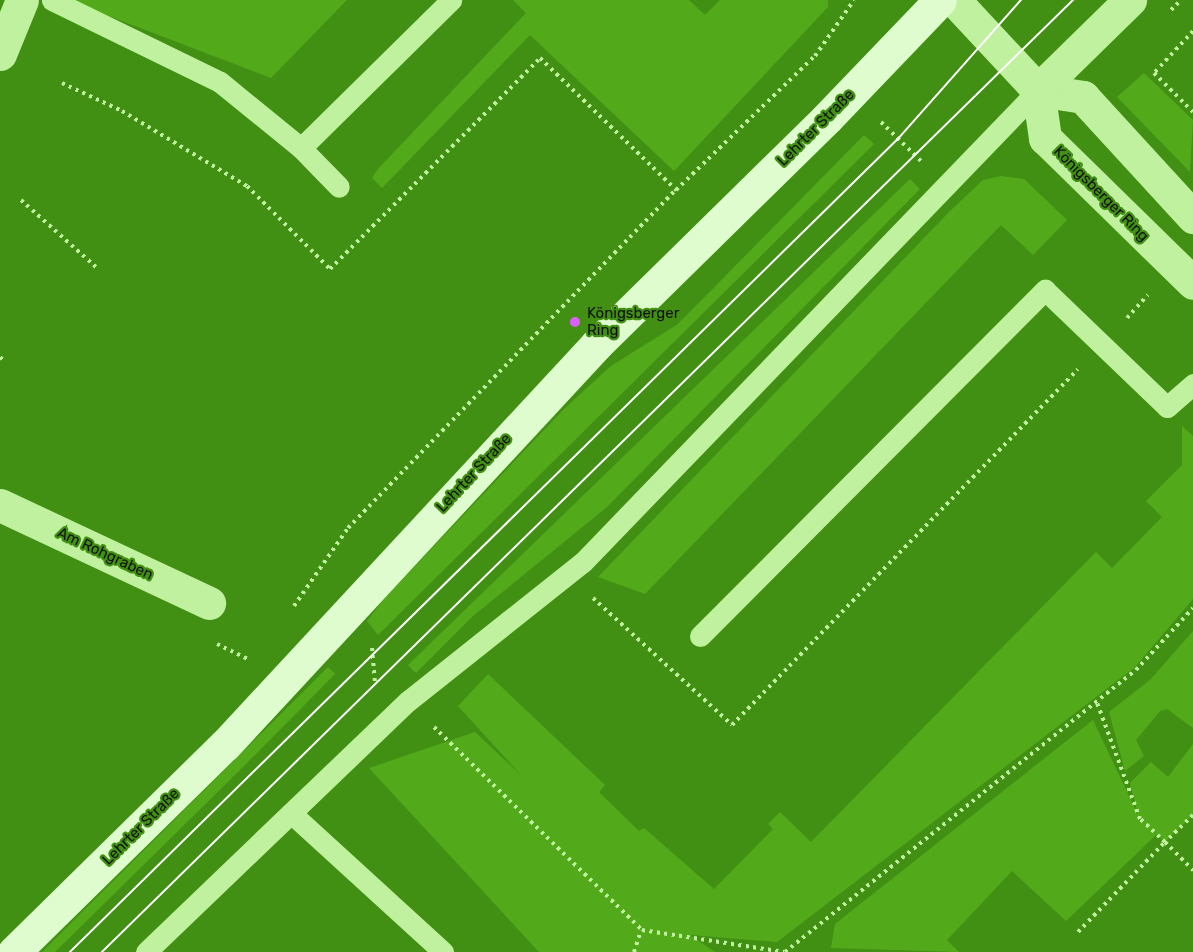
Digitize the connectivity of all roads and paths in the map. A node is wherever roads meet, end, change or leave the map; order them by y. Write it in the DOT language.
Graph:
graph roads {
  1 [pos="22,0"];
  2 [pos="52,0"];
  3 [pos="451,0"];
  4 [pos="854,0"];
  5 [pos="940,0"];
  6 [pos="954,0"];
  7 [pos="1130,0"];
  8 [pos="1193,30"];
  9 [pos="0,54"];
  10 [pos="62,83"];
  11 [pos="1038,90"];
  12 [pos="1193,112"];
  13 [pos="301,148"];
  14 [pos="339,187"];
  15 [pos="676,190"];
  16 [pos="21,200"];
  17 [pos="1193,217"];
  18 [pos="97,268"];
  19 [pos="1193,283"];
  20 [pos="1153,286"];
  21 [pos="1102,345"];
  22 [pos="0,357"];
  23 [pos="5,362"];
  24 [pos="1193,384"];
  25 [pos="0,506"];
  26 [pos="348,528"];
  27 [pos="567,574"];
  28 [pos="209,603"];
  29 [pos="1193,608"];
  30 [pos="700,636"];
  31 [pos="371,640"];
  32 [pos="408,701"];
  33 [pos="1096,703"];
  34 [pos="291,813"];
  35 [pos="1193,815"];
  36 [pos="1165,842"];
  37 [pos="1193,870"];
  38 [pos="642,930"];
  39 [pos="1078,932"];
  40 [pos="15,952"];
  41 [pos="146,952"];
  42 [pos="443,952"];
  43 [pos="634,952"];
  44 [pos="784,952"];
  1 -- 9 [label="street"];
  2 -- 13 [label="lane"];
  3 -- 13 [label="lane"];
  4 -- 15 [label="path"];
  5 -- 40 [label="main road, Lehrter Straße"];
  6 -- 11 [label="street"];
  7 -- 11 [label="street"];
  8 -- 12 [label="path"];
  10 -- 15 [label="path"];
  11 -- 17 [label="street"];
  11 -- 19 [label="street, Königsberger Ring"];
  11 -- 27 [label="lane"];
  13 -- 14 [label="lane"];
  15 -- 26 [label="path"];
  16 -- 18 [label="path"];
  20 -- 21 [label="path"];
  21 -- 24 [label="lane"];
  21 -- 27 [label="path"];
  21 -- 30 [label="lane"];
  22 -- 23 [label="path"];
  25 -- 28 [label="street, Am Rohgraben"];
  27 -- 32 [label="lane"];
  29 -- 33 [label="path"];
  31 -- 32 [label="path"];
  32 -- 34 [label="lane"];
  32 -- 38 [label="path"];
  33 -- 36 [label="path"];
  33 -- 44 [label="path"];
  34 -- 41 [label="lane"];
  34 -- 42 [label="lane"];
  35 -- 36 [label="path"];
  36 -- 37 [label="path"];
  36 -- 39 [label="path"];
  38 -- 43 [label="path"];
  38 -- 44 [label="path"];
}
